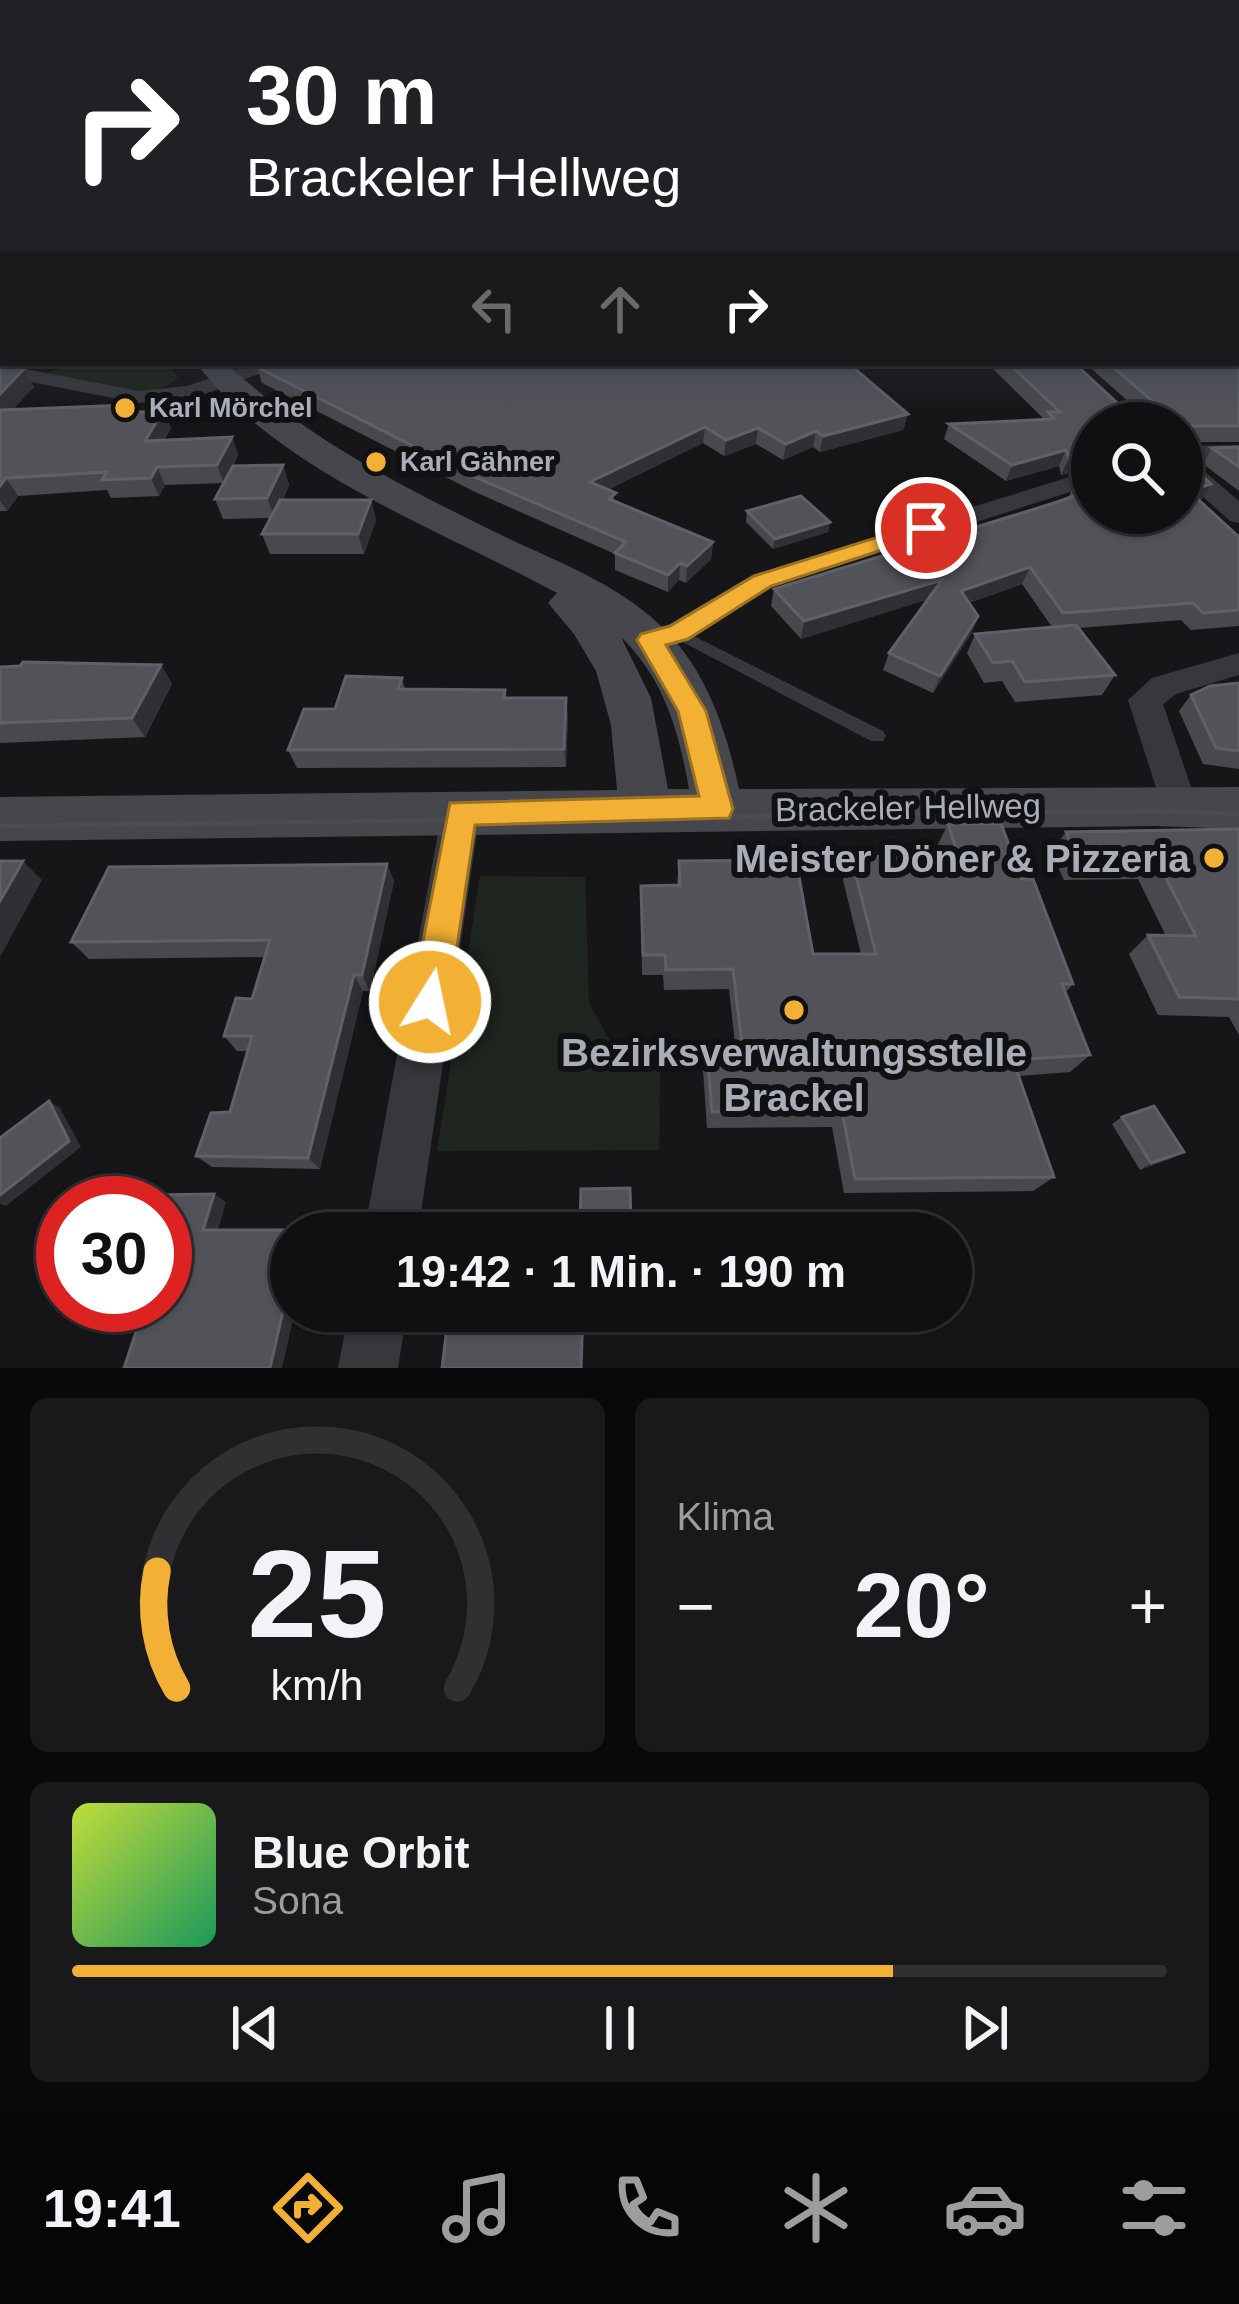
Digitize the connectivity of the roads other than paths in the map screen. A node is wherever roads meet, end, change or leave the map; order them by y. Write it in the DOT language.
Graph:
graph roads {
  1 [pos="256,366"];
  2 [pos="0,370"];
  3 [pos="218,371"];
  4 [pos="1239,452"];
  5 [pos="1203,453"];
  6 [pos="1203,483"];
  7 [pos="1071,484"];
  8 [pos="1239,515"];
  9 [pos="511,554"];
  10 [pos="664,637"];
  11 [pos="1239,664"];
  12 [pos="877,736"];
  13 [pos="1178,805"];
  14 [pos="1239,808"];
  15 [pos="718,809"];
  16 [pos="644,810"];
  17 [pos="461,812"];
  18 [pos="0,819"];
  19 [pos="394,1212"];
  20 [pos="374,1332"];
  21 [pos="368,1368"];
  1 -- 3 [label="street"];
  2 -- 3 [label="street"];
  3 -- 9 [label="main road"];
  4 -- 5 [label="street"];
  6 -- 8 [label="street"];
  7 -- 10 [label="street"];
  9 -- 10 [label="main road"];
  9 -- 16 [label="main road"];
  10 -- 12 [label="lane"];
  10 -- 15 [label="main road"];
  11 -- 13 [label="street"];
  13 -- 14 [label="main road, Brackeler Hellweg"];
  13 -- 15 [label="main road, Brackeler Hellweg"];
  15 -- 16 [label="main road, Brackeler Hellweg"];
  16 -- 17 [label="main road, Brackeler Hellweg"];
  17 -- 18 [label="main road, Brackeler Hellweg"];
  17 -- 19 [label="street"];
  20 -- 21 [label="street"];
}
